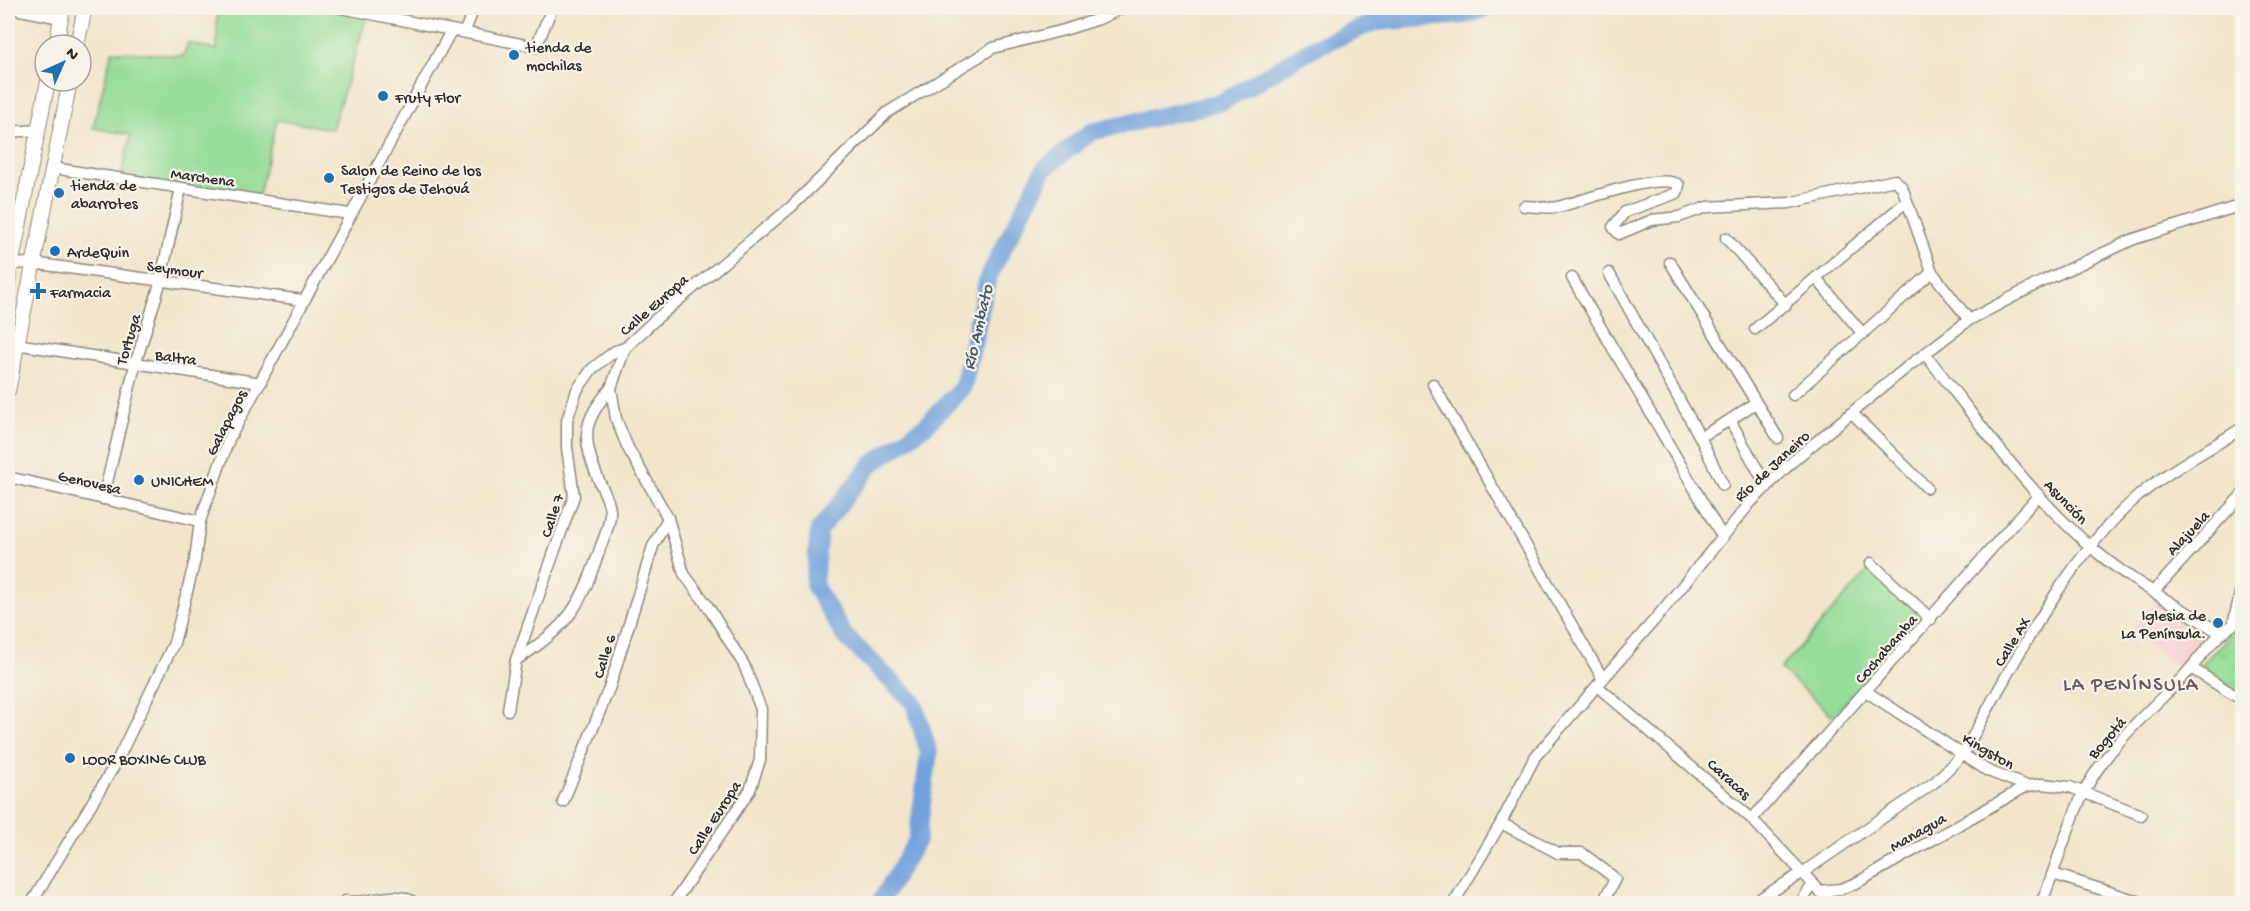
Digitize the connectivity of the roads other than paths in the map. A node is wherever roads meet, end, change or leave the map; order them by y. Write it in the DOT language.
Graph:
graph roads {
  1 [pos="10,8"];
  2 [pos="85,8"];
  3 [pos="341,8"];
  4 [pos="474,8"];
  5 [pos="552,8"];
  6 [pos="1122,8"];
  7 [pos="62,13"];
  8 [pos="450,31"];
  9 [pos="465,31"];
  10 [pos="58,33"];
  11 [pos="80,33"];
  12 [pos="46,93"];
  13 [pos="68,93"];
  14 [pos="39,130"];
  15 [pos="8,132"];
  16 [pos="53,168"];
  17 [pos="182,188"];
  18 [pos="1906,202"];
  19 [pos="1524,206"];
  20 [pos="2242,206"];
  21 [pos="349,214"];
  22 [pos="1726,238"];
  23 [pos="1670,262"];
  24 [pos="9,263"];
  25 [pos="32,263"];
  26 [pos="1932,272"];
  27 [pos="1610,273"];
  28 [pos="1572,278"];
  29 [pos="1816,278"];
  30 [pos="8,281"];
  31 [pos="160,281"];
  32 [pos="302,300"];
  33 [pos="1786,305"];
  34 [pos="1969,320"];
  35 [pos="1755,329"];
  36 [pos="1863,334"];
  37 [pos="16,344"];
  38 [pos="625,348"];
  39 [pos="1924,354"];
  40 [pos="135,365"];
  41 [pos="261,383"];
  42 [pos="1433,384"];
  43 [pos="611,388"];
  44 [pos="8,391"];
  45 [pos="1793,395"];
  46 [pos="1755,403"];
  47 [pos="1852,413"];
  48 [pos="1730,420"];
  49 [pos="2242,428"];
  50 [pos="1700,437"];
  51 [pos="1778,438"];
  52 [pos="8,477"];
  53 [pos="1723,485"];
  54 [pos="1767,487"];
  55 [pos="1927,488"];
  56 [pos="2038,495"];
  57 [pos="2242,495"];
  58 [pos="103,499"];
  59 [pos="668,518"];
  60 [pos="200,521"];
  61 [pos="1722,536"];
  62 [pos="2090,546"];
  63 [pos="1870,563"];
  64 [pos="2242,585"];
  65 [pos="2154,591"];
  66 [pos="1931,618"];
  67 [pos="2238,628"];
  68 [pos="2220,633"];
  69 [pos="516,660"];
  70 [pos="2191,668"];
  71 [pos="1600,683"];
  72 [pos="1867,692"];
  73 [pos="2242,700"];
  74 [pos="508,710"];
  75 [pos="1963,754"];
  76 [pos="2026,786"];
  77 [pos="2084,793"];
  78 [pos="563,802"];
  79 [pos="2141,815"];
  80 [pos="1752,819"];
  81 [pos="1501,823"];
  82 [pos="1802,873"];
  83 [pos="2053,874"];
  84 [pos="1816,887"];
  85 [pos="345,901"];
  86 [pos="32,903"];
  87 [pos="416,903"];
  88 [pos="674,903"];
  89 [pos="1453,903"];
  90 [pos="1602,903"];
  91 [pos="1751,903"];
  92 [pos="1800,903"];
  93 [pos="1832,903"];
  94 [pos="2041,903"];
  95 [pos="2147,903"];
  96 [pos="2196,903"];
  97 [pos="2214,903"];
  1 -- 7 [label="street"];
  2 -- 11 [label="main road"];
  3 -- 8 [label="street"];
  4 -- 9 [label="street"];
  5 -- 9 [label="street"];
  6 -- 38 [label="street, Calle Europa"];
  7 -- 10 [label="main road"];
  8 -- 9 [label="street"];
  8 -- 21 [label="street, Galapagos"];
  12 -- 14 [label="main road"];
  13 -- 16 [label="main road"];
  14 -- 15 [label="street"];
  14 -- 24 [label="main road"];
  16 -- 17 [label="street, Marchena"];
  16 -- 25 [label="main road"];
  17 -- 21 [label="street, Marchena"];
  17 -- 31 [label="street, Tortuga"];
  18 -- 19 [label="street"];
  18 -- 26 [label="street"];
  18 -- 29 [label="street"];
  20 -- 34 [label="street, Río de Janeiro"];
  21 -- 32 [label="street, Galapagos"];
  22 -- 33 [label="street"];
  23 -- 46 [label="street"];
  24 -- 25 [label="street, Seymour"];
  24 -- 30 [label="main road"];
  25 -- 31 [label="street, Seymour"];
  25 -- 37 [label="main road"];
  26 -- 34 [label="street"];
  26 -- 36 [label="street"];
  27 -- 50 [label="street"];
  28 -- 61 [label="street"];
  29 -- 33 [label="street"];
  29 -- 36 [label="street"];
  31 -- 32 [label="street, Seymour"];
  31 -- 40 [label="street, Tortuga"];
  32 -- 41 [label="street, Galapagos"];
  33 -- 35 [label="street"];
  34 -- 39 [label="street, Río de Janeiro"];
  36 -- 45 [label="street"];
  37 -- 40 [label="street, Baltra"];
  37 -- 44 [label="main road"];
  38 -- 43 [label="street, Calle Europa"];
  38 -- 69 [label="street, Calle 7"];
  39 -- 47 [label="street, Río de Janeiro"];
  39 -- 56 [label="street, Asunción"];
  40 -- 41 [label="street, Baltra"];
  40 -- 58 [label="street, Tortuga"];
  41 -- 60 [label="street, Galapagos"];
  42 -- 71 [label="street, Caracas"];
  43 -- 59 [label="street, Calle Europa"];
  43 -- 69 [label="street"];
  46 -- 48 [label="street"];
  46 -- 51 [label="street"];
  47 -- 54 [label="street, Río de Janeiro"];
  47 -- 55 [label="street"];
  48 -- 50 [label="street"];
  48 -- 54 [label="street"];
  49 -- 62 [label="street, Calle AX"];
  50 -- 53 [label="street"];
  52 -- 58 [label="street, Genovesa"];
  54 -- 61 [label="street, Río de Janeiro"];
  56 -- 62 [label="street, Asunción"];
  56 -- 66 [label="street, Cochabamba"];
  57 -- 65 [label="street, Alajuela"];
  58 -- 60 [label="street, Genovesa"];
  59 -- 78 [label="street, Calle 6"];
  59 -- 88 [label="street, Calle Europa"];
  60 -- 86 [label="street, Galapagos"];
  61 -- 71 [label="street, Río de Janeiro"];
  62 -- 65 [label="street, Asunción"];
  62 -- 75 [label="street, Calle AX"];
  63 -- 66 [label="street"];
  64 -- 67 [label="street, Bogotá"];
  65 -- 68 [label="street, Asunción"];
  66 -- 72 [label="street, Cochabamba"];
  67 -- 68 [label="street, Bogotá"];
  68 -- 70 [label="street, Bogotá"];
  69 -- 74 [label="street, Calle 7"];
  70 -- 73 [label="street"];
  70 -- 77 [label="street, Bogotá"];
  71 -- 80 [label="street, Caracas"];
  71 -- 81 [label="street, Río de Janeiro"];
  72 -- 75 [label="street, Kingston"];
  72 -- 80 [label="street, Cochabamba"];
  75 -- 76 [label="street, Kingston"];
  75 -- 82 [label="street, Calle AX"];
  76 -- 77 [label="street, Kingston"];
  76 -- 84 [label="street, Managua"];
  77 -- 79 [label="street, Kingston"];
  77 -- 83 [label="street, Bogotá"];
  80 -- 82 [label="street, Caracas"];
  81 -- 89 [label="street, Río de Janeiro"];
  81 -- 90 [label="street"];
  82 -- 84 [label="street, Caracas"];
  82 -- 91 [label="street, Calle AX"];
  83 -- 94 [label="street, Bogotá"];
  83 -- 95 [label="street"];
  84 -- 92 [label="street"];
  84 -- 93 [label="street, Caracas"];
  85 -- 87 [label="street"];
  96 -- 97 [label="street"];
}
